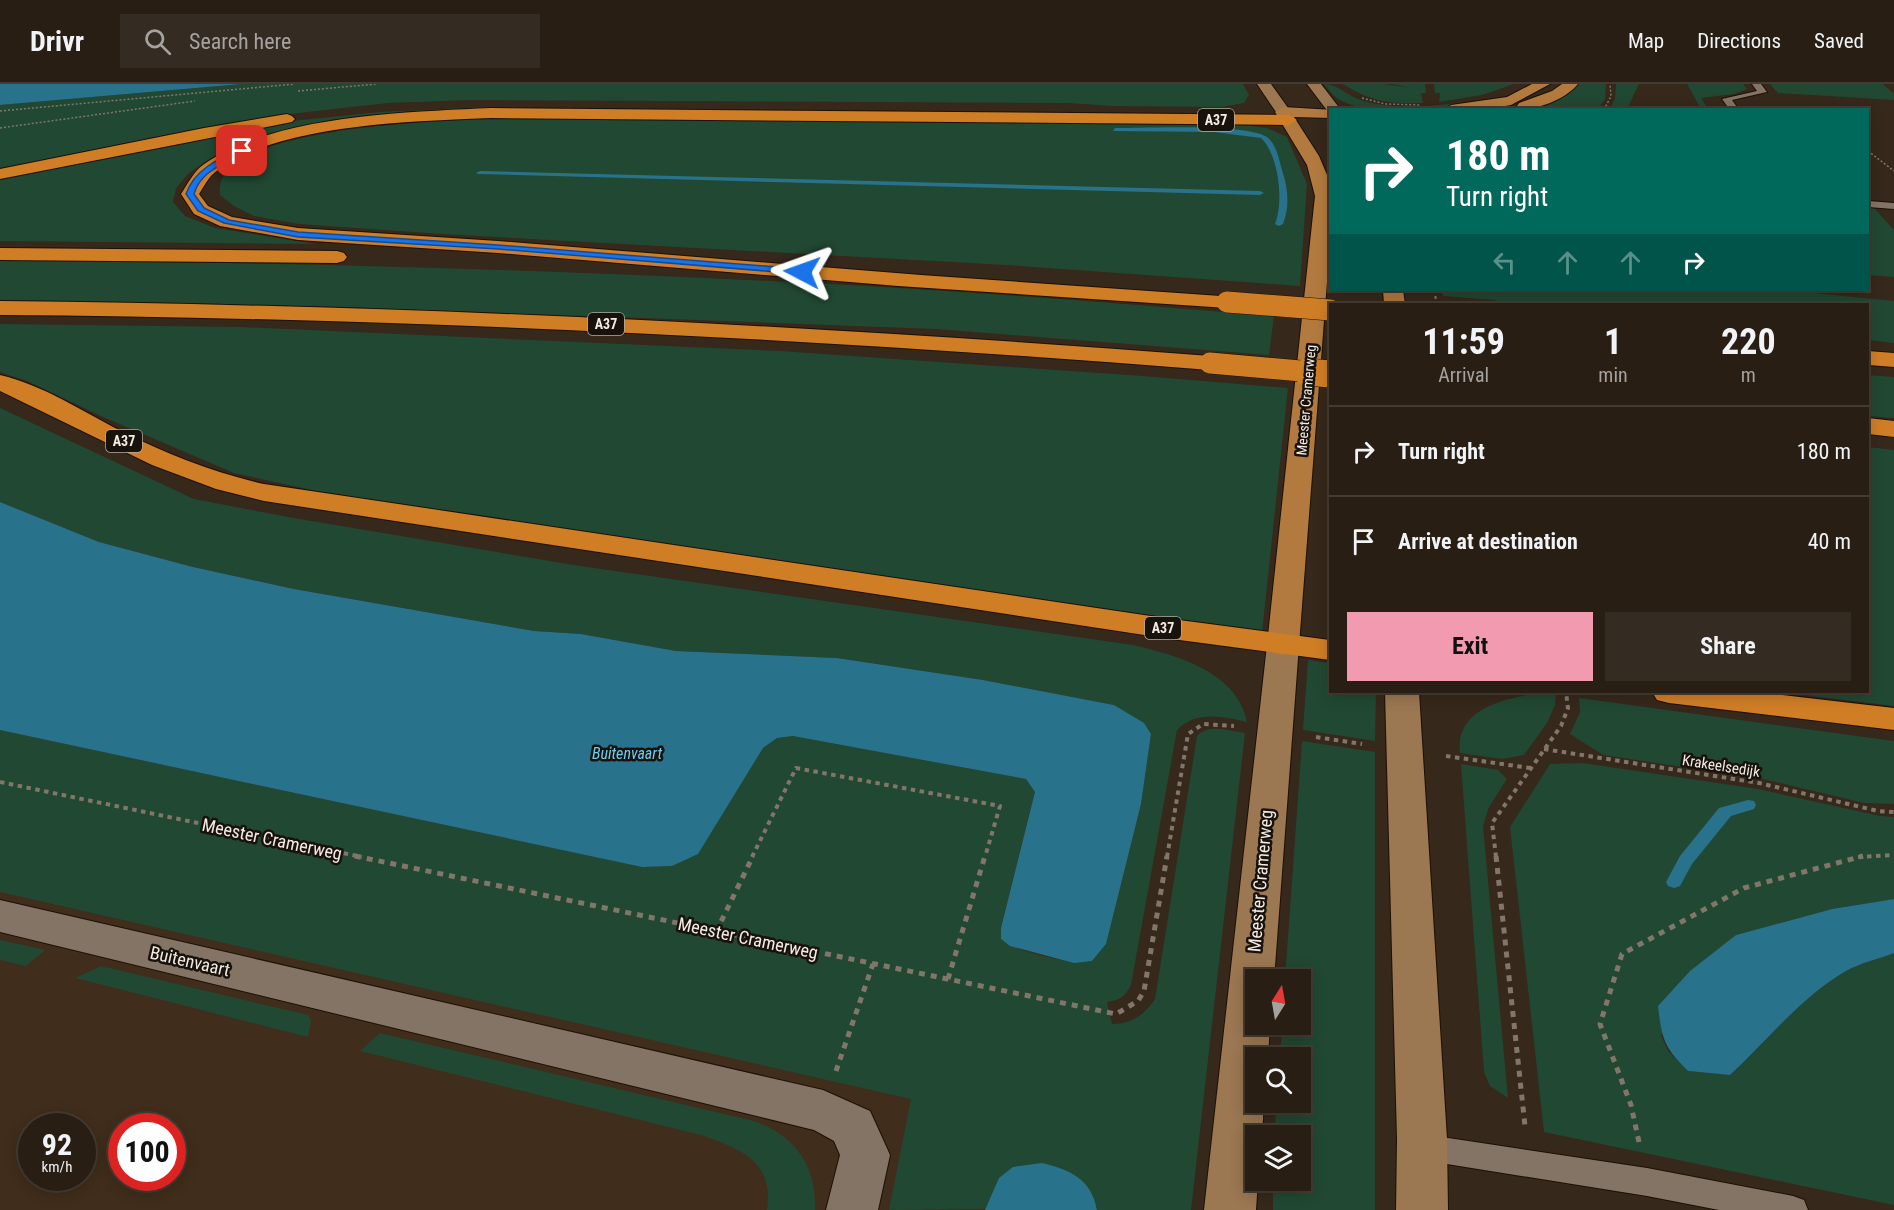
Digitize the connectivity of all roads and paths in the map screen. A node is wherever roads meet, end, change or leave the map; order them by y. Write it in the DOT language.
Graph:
graph roads {
  1 [pos="295,84"];
  2 [pos="1264,84"];
  3 [pos="1314,84"];
  4 [pos="1543,84"];
  5 [pos="1571,84"];
  6 [pos="1610,84"];
  7 [pos="1756,84"];
  8 [pos="1333,108"];
  9 [pos="1462,108"];
  10 [pos="1515,108"];
  11 [pos="1605,108"];
  12 [pos="1733,108"];
  13 [pos="0,111"];
  14 [pos="1329,113"];
  15 [pos="1286,116"];
  16 [pos="1329,120"];
  17 [pos="1874,150"];
  18 [pos="1869,151"];
  19 [pos="1869,152"];
  20 [pos="1894,171"];
  21 [pos="0,174"];
  22 [pos="1869,204"];
  23 [pos="1894,206"];
  24 [pos="0,254"];
  25 [pos="920,281"];
  26 [pos="0,308"];
  27 [pos="1329,310"];
  28 [pos="1869,358"];
  29 [pos="1894,360"];
  30 [pos="1329,374"];
  31 [pos="0,382"];
  32 [pos="1869,426"];
  33 [pos="1894,429"];
  34 [pos="1282,645"];
  35 [pos="1329,650"];
  36 [pos="1402,693"];
  37 [pos="1566,693"];
  38 [pos="1678,693"];
  39 [pos="1894,719"];
  40 [pos="1273,732"];
  41 [pos="1405,750"];
  42 [pos="1544,750"];
  43 [pos="1530,768"];
  44 [pos="0,782"];
  45 [pos="1894,812"];
  46 [pos="1894,855"];
  47 [pos="0,916"];
  48 [pos="716,932"];
  49 [pos="873,964"];
  50 [pos="948,980"];
  51 [pos="823,1111"];
  52 [pos="1422,1147"];
  53 [pos="1529,1163"];
  54 [pos="1647,1182"];
  55 [pos="852,1210"];
  56 [pos="1230,1210"];
  57 [pos="1422,1210"];
  58 [pos="1793,1210"];
  1 -- 13 [label="path"];
  2 -- 15 [label="main road, Meester Cramerweg"];
  3 -- 8 [label="main road"];
  4 -- 9 [label="main road"];
  5 -- 10 [label="main road"];
  6 -- 11 [label="path"];
  7 -- 12 [label="lane"];
  14 -- 15 [label="main road"];
  15 -- 16 [label="main road"];
  15 -- 21 [label="highway, A37"];
  15 -- 25 [label="highway, A37"];
  15 -- 34 [label="main road, Meester Cramerweg"];
  17 -- 18 [label="path"];
  19 -- 20 [label="path"];
  22 -- 23 [label="lane"];
  24 -- 25 [label="highway, A37"];
  25 -- 27 [label="highway, A37, bridge"];
  26 -- 30 [label="highway, A37, bridge"];
  28 -- 29 [label="highway"];
  31 -- 34 [label="highway, A37"];
  32 -- 33 [label="highway"];
  34 -- 35 [label="highway, A37"];
  34 -- 40 [label="main road, Meester Cramerweg"];
  36 -- 41 [label="main road"];
  37 -- 42 [label="path"];
  38 -- 39 [label="highway"];
  40 -- 41 [label="path, Meester Cramerweg"];
  40 -- 50 [label="path, Meester Cramerweg"];
  40 -- 56 [label="main road, Meester Cramerweg"];
  41 -- 43 [label="path, Meester Cramerweg"];
  41 -- 52 [label="main road"];
  42 -- 43 [label="path"];
  42 -- 45 [label="path, Krakeelsedijk"];
  43 -- 53 [label="path"];
  44 -- 48 [label="path, Meester Cramerweg"];
  46 -- 54 [label="path"];
  47 -- 51 [label="street, Buitenvaart"];
  48 -- 49 [label="path, Meester Cramerweg"];
  48 -- 50 [label="path"];
  49 -- 50 [label="path, Meester Cramerweg"];
  49 -- 51 [label="path"];
  51 -- 55 [label="street, Buitenvaart"];
  52 -- 53 [label="lane"];
  52 -- 57 [label="main road"];
  53 -- 54 [label="lane"];
  54 -- 58 [label="lane"];
}
